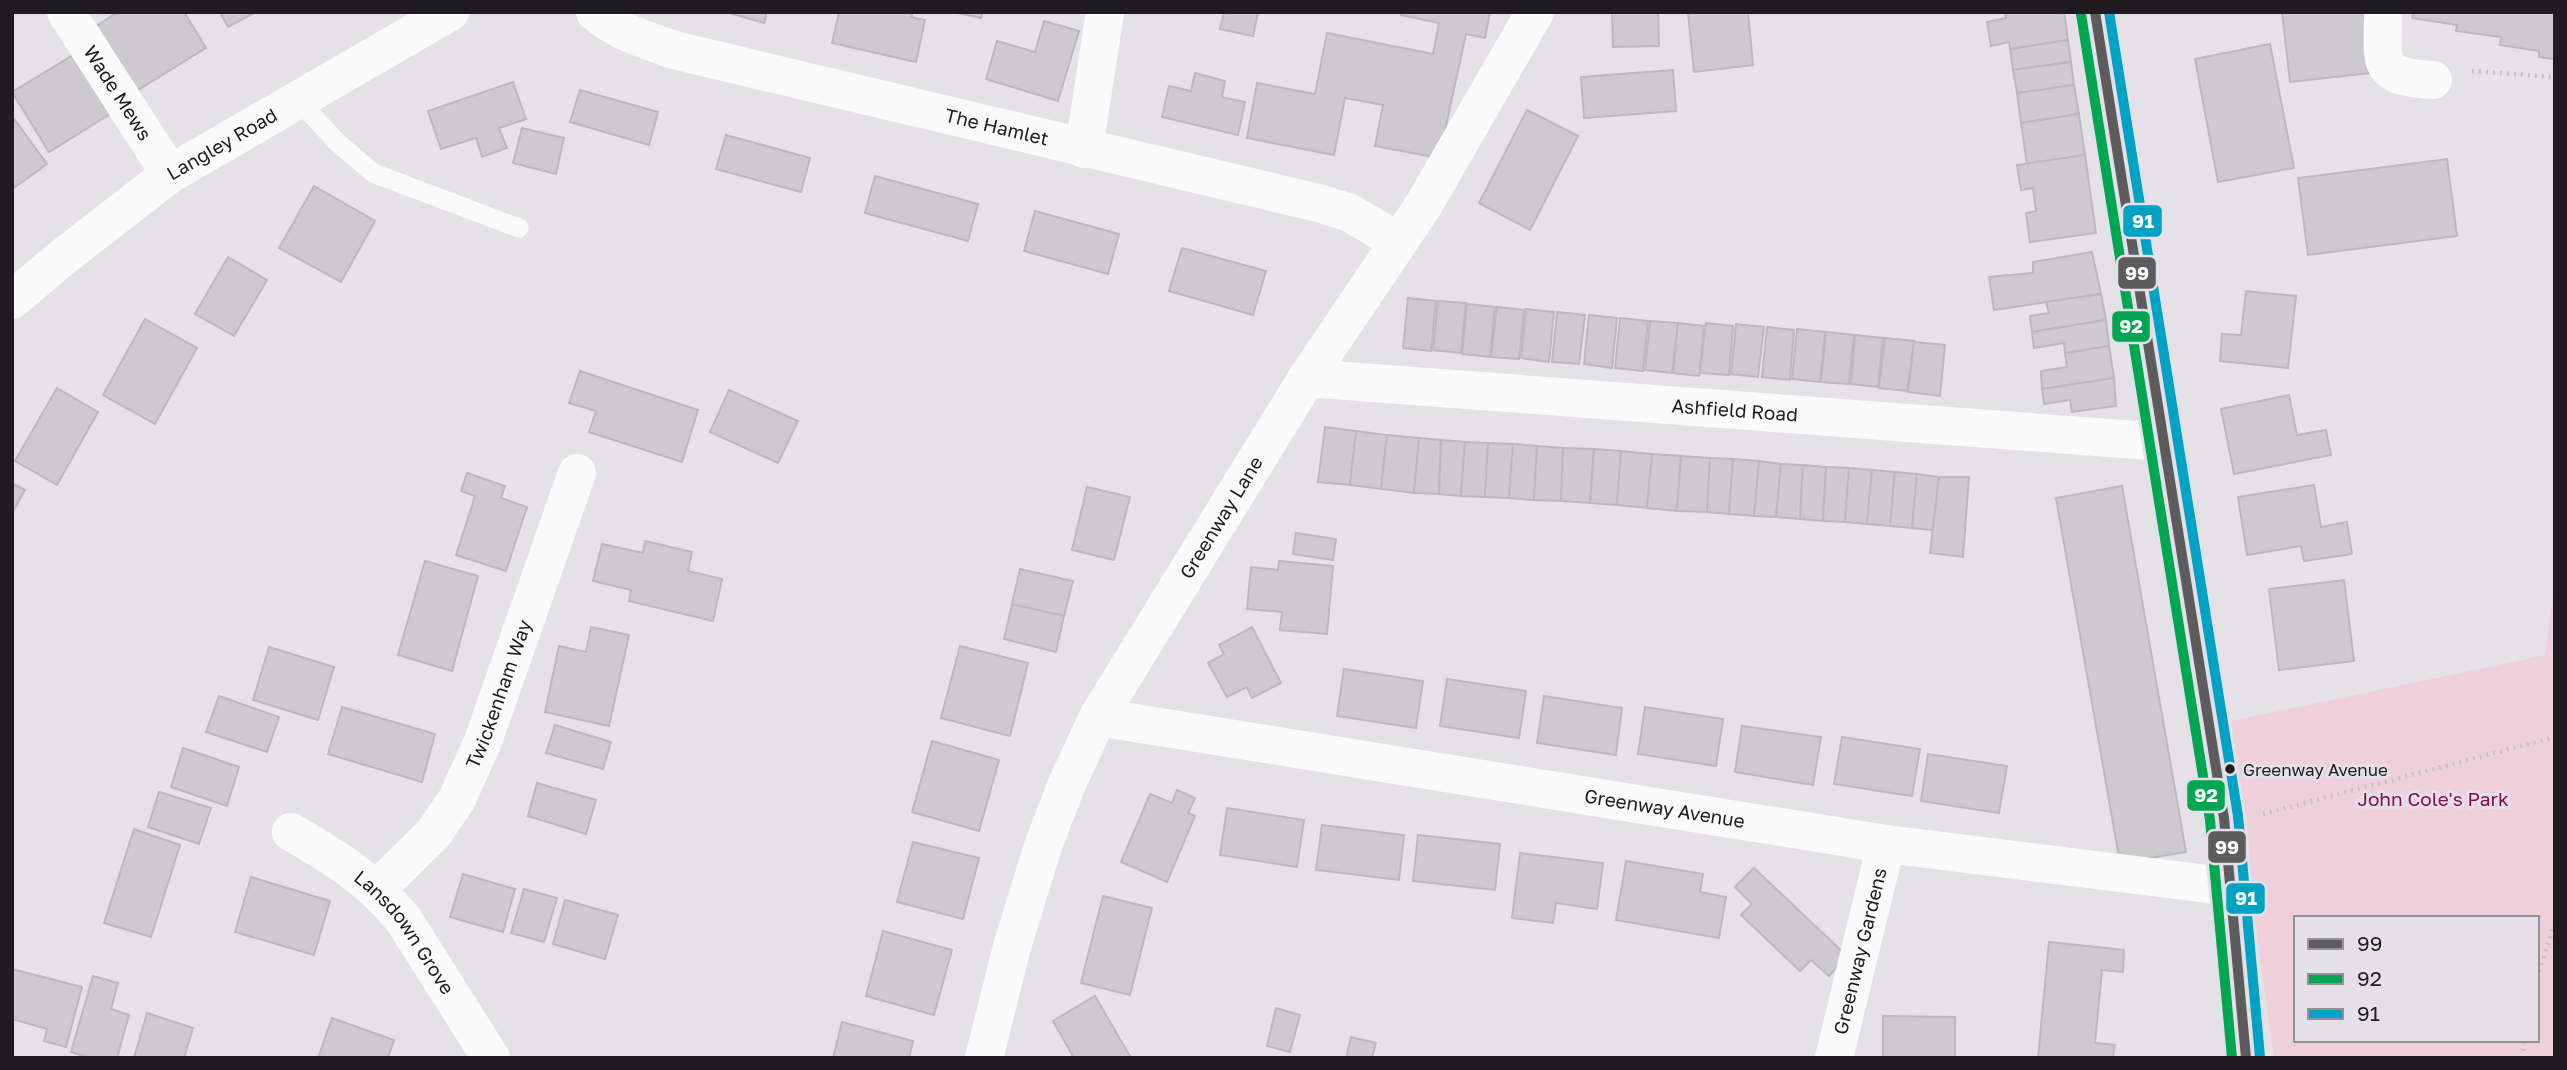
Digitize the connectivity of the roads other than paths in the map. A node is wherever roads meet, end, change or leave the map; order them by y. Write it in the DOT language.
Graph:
graph roads {
  1 [pos="66,12"];
  2 [pos="450,12"];
  3 [pos="595,12"];
  4 [pos="1105,12"];
  5 [pos="1535,12"];
  6 [pos="2095,12"];
  7 [pos="2383,12"];
  8 [pos="2433,80"];
  9 [pos="298,100"];
  10 [pos="1084,149"];
  11 [pos="170,174"];
  12 [pos="520,228"];
  13 [pos="1398,241"];
  14 [pos="12,300"];
  15 [pos="1307,378"];
  16 [pos="2163,442"];
  17 [pos="577,473"];
  18 [pos="1098,718"];
  19 [pos="291,832"];
  20 [pos="1886,844"];
  21 [pos="2232,887"];
  22 [pos="377,889"];
  23 [pos="491,1058"];
  24 [pos="984,1058"];
  25 [pos="1834,1058"];
  26 [pos="2246,1058"];
  1 -- 11 [label="street, Wade Mews"];
  2 -- 9 [label="street, Langley Road"];
  3 -- 10 [label="street, The Hamlet"];
  4 -- 10 [label="street"];
  5 -- 13 [label="street, Greenway Lane"];
  6 -- 16 [label="street"];
  7 -- 8 [label="street"];
  9 -- 11 [label="street, Langley Road"];
  9 -- 12 [label="lane"];
  10 -- 13 [label="street, The Hamlet"];
  11 -- 14 [label="street, Langley Road"];
  13 -- 15 [label="street, Greenway Lane"];
  15 -- 16 [label="street, Ashfield Road"];
  15 -- 18 [label="street, Greenway Lane"];
  16 -- 21 [label="street"];
  17 -- 22 [label="street, Twickenham Way"];
  18 -- 20 [label="street, Greenway Avenue"];
  18 -- 24 [label="street, Greenway Lane"];
  19 -- 22 [label="street, Lansdown Grove"];
  20 -- 21 [label="street, Greenway Avenue"];
  20 -- 25 [label="street, Greenway Gardens"];
  21 -- 26 [label="street"];
  22 -- 23 [label="street, Lansdown Grove"];
}
